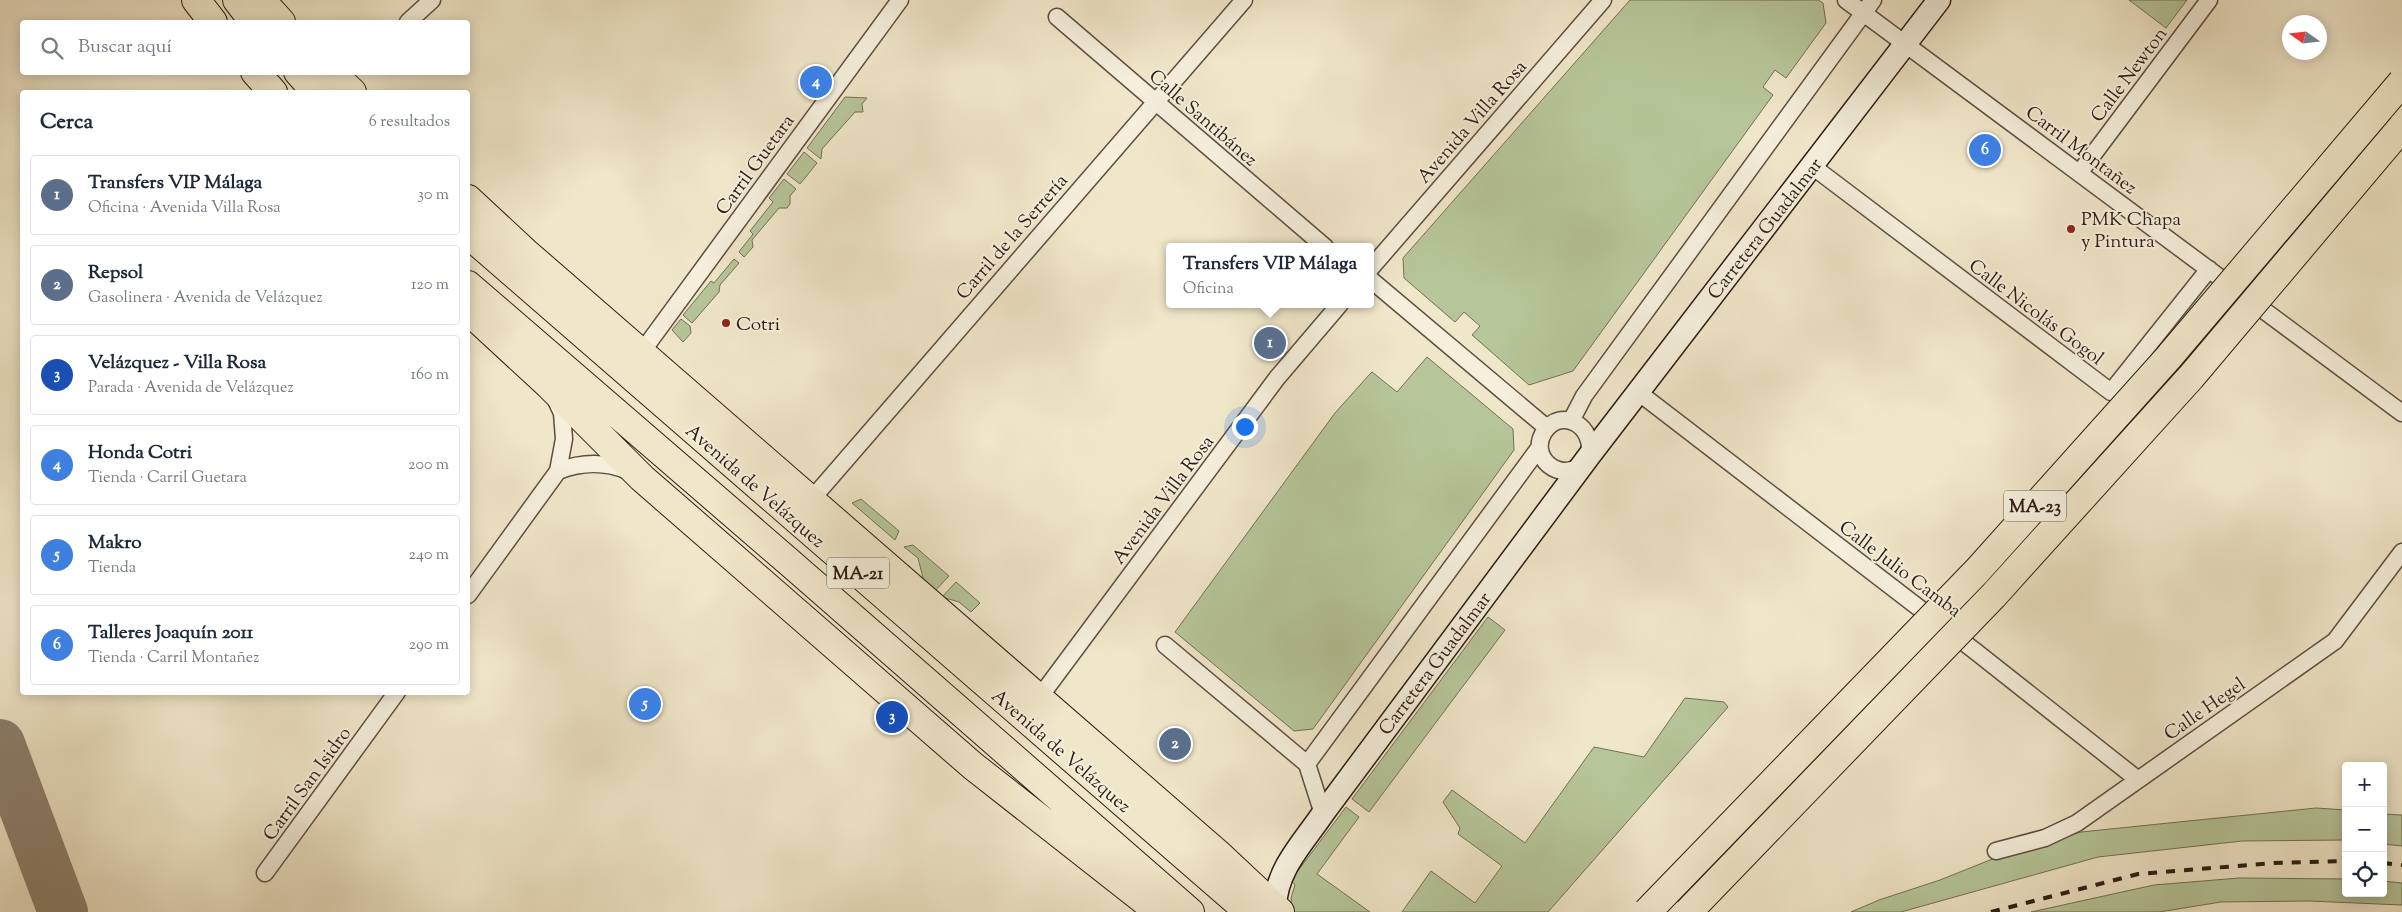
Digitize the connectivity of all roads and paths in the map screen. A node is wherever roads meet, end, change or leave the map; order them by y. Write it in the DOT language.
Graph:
graph roads {
  1 [pos="196,0"];
  2 [pos="237,0"];
  3 [pos="261,0"];
  4 [pos="432,0"];
  5 [pos="900,0"];
  6 [pos="1244,0"];
  7 [pos="1603,0"];
  8 [pos="1846,0"];
  9 [pos="1939,0"];
  10 [pos="2209,0"];
  11 [pos="1868,6"];
  12 [pos="1058,17"];
  13 [pos="211,20"];
  14 [pos="252,20"];
  15 [pos="279,20"];
  16 [pos="410,20"];
  17 [pos="1906,44"];
  18 [pos="258,75"];
  19 [pos="301,75"];
  20 [pos="2402,82"];
  21 [pos="271,90"];
  22 [pos="314,90"];
  23 [pos="1154,102"];
  24 [pos="2402,127"];
  25 [pos="1812,166"];
  26 [pos="2080,172"];
  27 [pos="470,202"];
  28 [pos="470,236"];
  29 [pos="1320,243"];
  30 [pos="1374,264"];
  31 [pos="2209,269"];
  32 [pos="1374,282"];
  33 [pos="470,287"];
  34 [pos="1337,308"];
  35 [pos="470,311"];
  36 [pos="641,353"];
  37 [pos="549,385"];
  38 [pos="1638,392"];
  39 [pos="2402,413"];
  40 [pos="1571,421"];
  41 [pos="1547,428"];
  42 [pos="1539,448"];
  43 [pos="1586,459"];
  44 [pos="558,470"];
  45 [pos="642,478"];
  46 [pos="811,500"];
  47 [pos="2402,552"];
  48 [pos="470,592"];
  49 [pos="1165,644"];
  50 [pos="395,695"];
  51 [pos="1039,698"];
  52 [pos="1307,764"];
  53 [pos="2137,779"];
  54 [pos="1323,814"];
  55 [pos="1996,851"];
  56 [pos="1287,865"];
  57 [pos="265,873"];
  58 [pos="1241,876"];
  59 [pos="1268,910"];
  60 [pos="1159,912"];
  61 [pos="1190,912"];
  62 [pos="1646,912"];
  63 [pos="1688,912"];
  1 -- 13 [label="highway"];
  2 -- 14 [label="highway"];
  3 -- 15 [label="highway"];
  4 -- 16 [label="street"];
  5 -- 36 [label="street, Carril Guetara"];
  6 -- 23 [label="street, Carril de la Serrería"];
  7 -- 30 [label="street, Avenida Villa Rosa"];
  8 -- 11 [label="street, Carril Montañez"];
  9 -- 17 [label="street, Carretera Guadalmar"];
  10 -- 26 [label="street, Calle Newton"];
  11 -- 17 [label="street, Carril Montañez"];
  11 -- 40 [label="street"];
  12 -- 23 [label="street, Calle Santibánez"];
  17 -- 25 [label="street, Carretera Guadalmar"];
  17 -- 26 [label="street, Carril Montañez"];
  18 -- 21 [label="highway"];
  19 -- 22 [label="highway"];
  20 -- 62 [label="highway, MA-23, bridge"];
  23 -- 29 [label="street, Calle Santibánez"];
  23 -- 46 [label="street, Carril de la Serrería"];
  24 -- 63 [label="highway, MA-23, bridge"];
  25 -- 31 [label="street, Calle Nicolás Gogol"];
  25 -- 38 [label="street, Carretera Guadalmar"];
  26 -- 31 [label="street, Carril Montañez"];
  27 -- 36 [label="highway"];
  28 -- 59 [label="highway, Avenida de Velázquez / MA-21"];
  31 -- 39 [label="street, Carril Montañez"];
  32 -- 41 [label="street"];
  33 -- 61 [label="highway, Avenida de Velázquez / MA-21"];
  34 -- 51 [label="street, Avenida Villa Rosa"];
  35 -- 37 [label="highway"];
  36 -- 46 [label="highway"];
  37 -- 44 [label="street"];
  37 -- 45 [label="highway"];
  38 -- 43 [label="street, Carretera Guadalmar"];
  38 -- 53 [label="street, Calle Julio Camba"];
  40 -- 41 [label="street"];
  40 -- 43 [label="street"];
  41 -- 42 [label="street"];
  42 -- 43 [label="street"];
  42 -- 52 [label="street"];
  43 -- 54 [label="street, Carretera Guadalmar"];
  44 -- 45 [label="street"];
  44 -- 48 [label="street"];
  45 -- 60 [label="highway"];
  46 -- 51 [label="highway"];
  47 -- 53 [label="street, Calle Hegel"];
  49 -- 52 [label="street"];
  50 -- 57 [label="street, Carril San Isidro"];
  51 -- 58 [label="highway"];
  52 -- 54 [label="street"];
  53 -- 55 [label="street, Calle Hegel"];
  54 -- 56 [label="street, Carretera Guadalmar"];
  56 -- 58 [label="street"];
  56 -- 59 [label="street, Carretera Guadalmar"];
  58 -- 59 [label="highway"];
}
